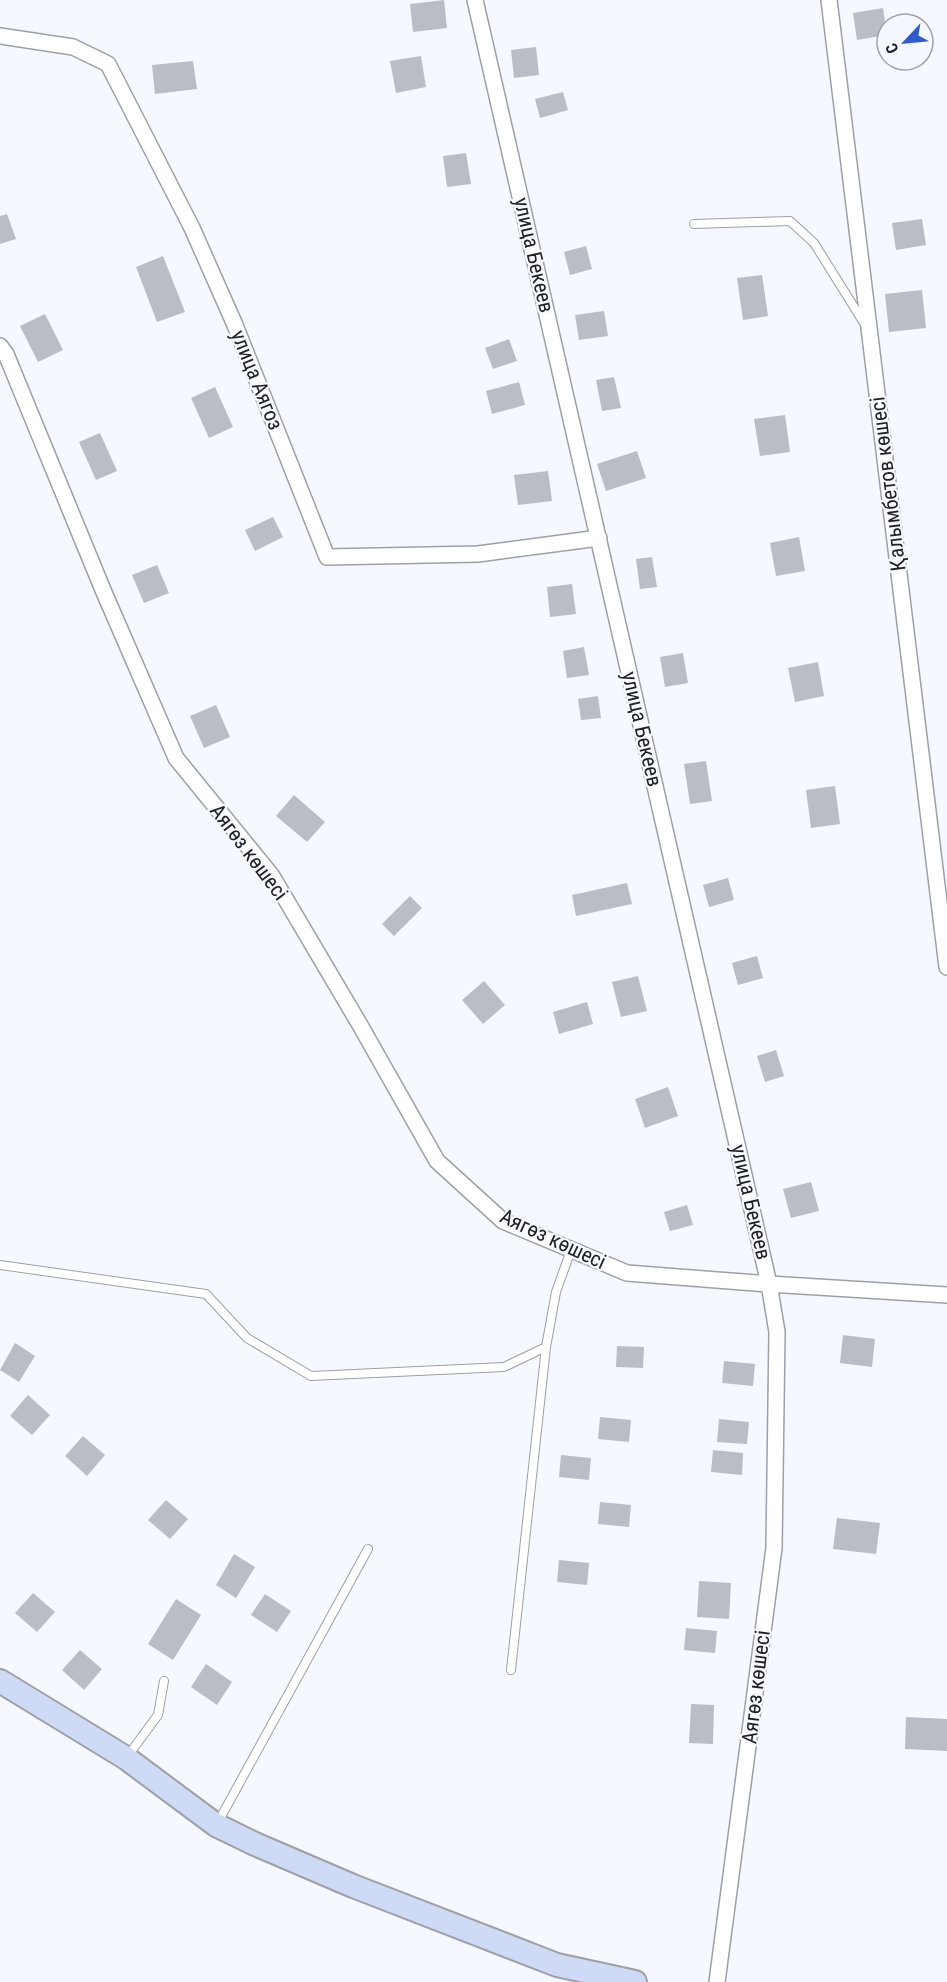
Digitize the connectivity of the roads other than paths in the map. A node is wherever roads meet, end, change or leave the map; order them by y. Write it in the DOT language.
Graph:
graph roads {
  1 [pos="475,0"];
  2 [pos="829,0"];
  3 [pos="0,36"];
  4 [pos="694,224"];
  5 [pos="870,332"];
  6 [pos="0,346"];
  7 [pos="598,538"];
  8 [pos="947,967"];
  9 [pos="572,1250"];
  10 [pos="0,1265"];
  11 [pos="769,1284"];
  12 [pos="947,1295"];
  13 [pos="546,1347"];
  14 [pos="368,1549"];
  15 [pos="511,1670"];
  16 [pos="0,1681"];
  17 [pos="164,1681"];
  18 [pos="126,1758"];
  19 [pos="216,1825"];
  20 [pos="635,1982"];
  21 [pos="717,1982"];
  1 -- 7 [label="street, улица Бекеев"];
  2 -- 5 [label="street, Қалымбетов көшесі"];
  3 -- 7 [label="street, улица Аягоз"];
  4 -- 5 [label="lane"];
  5 -- 8 [label="street, Қалымбетов көшесі"];
  6 -- 9 [label="street, Аягөз көшесі"];
  7 -- 11 [label="street, улица Бекеев"];
  9 -- 11 [label="street, Аягөз көшесі"];
  9 -- 13 [label="lane"];
  10 -- 13 [label="lane"];
  11 -- 12 [label="street, улица Бекеев"];
  11 -- 21 [label="street, Аягөз көшесі"];
  13 -- 15 [label="lane"];
  14 -- 19 [label="lane"];
  16 -- 18 [label="street"];
  17 -- 18 [label="lane"];
  18 -- 19 [label="street"];
  19 -- 20 [label="street"];
}
